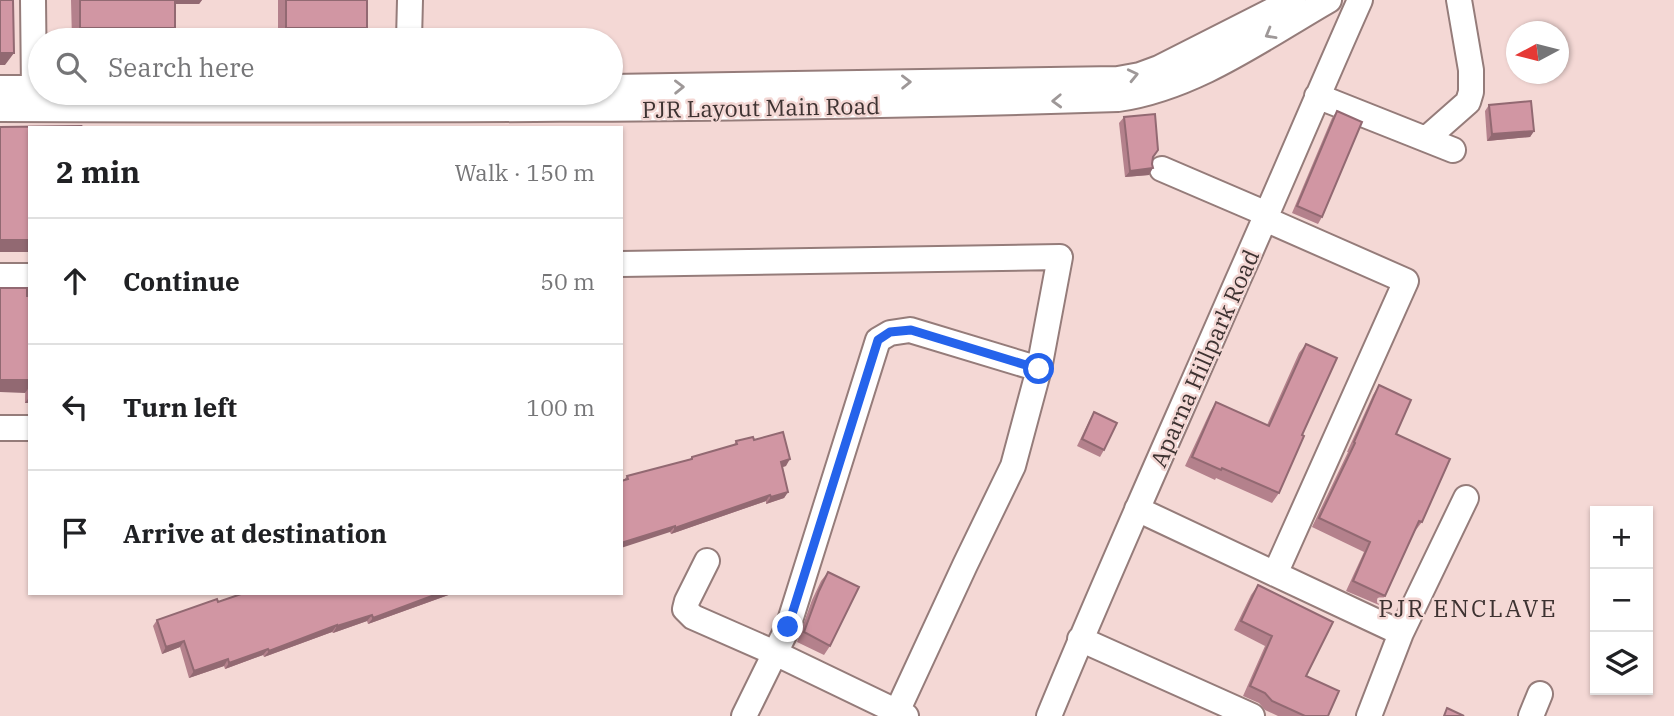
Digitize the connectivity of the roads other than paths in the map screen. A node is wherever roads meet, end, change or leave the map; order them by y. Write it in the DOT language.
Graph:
graph roads {
  1 [pos="33,0"];
  2 [pos="410,0"];
  3 [pos="1293,0"];
  4 [pos="1329,0"];
  5 [pos="1360,0"];
  6 [pos="1459,0"];
  7 [pos="34,28"];
  8 [pos="409,28"];
  9 [pos="623,87"];
  10 [pos="0,88"];
  11 [pos="28,88"];
  12 [pos="1317,96"];
  13 [pos="399,105"];
  14 [pos="599,105"];
  15 [pos="0,109"];
  16 [pos="282,118"];
  17 [pos="366,119"];
  18 [pos="1426,139"];
  19 [pos="1453,150"];
  20 [pos="1162,169"];
  21 [pos="1266,216"];
  22 [pos="623,264"];
  23 [pos="0,276"];
  24 [pos="28,276"];
  25 [pos="1039,369"];
  26 [pos="0,428"];
  27 [pos="28,428"];
  28 [pos="1466,498"];
  29 [pos="1137,509"];
  30 [pos="706,561"];
  31 [pos="1275,574"];
  32 [pos="1401,633"];
  33 [pos="1080,639"];
  34 [pos="775,653"];
  35 [pos="900,715"];
  36 [pos="744,716"];
  37 [pos="1049,716"];
  38 [pos="1252,716"];
  39 [pos="1369,716"];
  1 -- 7 [label="street"];
  2 -- 8 [label="street"];
  9 -- 3 [label="street, one-way"];
  4 -- 14 [label="street, PJR Layout Main Road, one-way"];
  5 -- 12 [label="street, Aparna Hillpark Road"];
  6 -- 18 [label="street"];
  10 -- 11 [label="street"];
  12 -- 18 [label="street"];
  12 -- 21 [label="street, Aparna Hillpark Road"];
  13 -- 17 [label="street, PJR Layout Main Road"];
  15 -- 16 [label="street, PJR Layout Main Road"];
  16 -- 17 [label="street, PJR Layout Main Road"];
  18 -- 19 [label="street"];
  20 -- 21 [label="street"];
  21 -- 29 [label="street, Aparna Hillpark Road"];
  21 -- 31 [label="street"];
  22 -- 25 [label="street"];
  23 -- 24 [label="street"];
  25 -- 34 [label="street"];
  25 -- 35 [label="street"];
  26 -- 27 [label="street"];
  28 -- 32 [label="street"];
  29 -- 31 [label="street"];
  29 -- 33 [label="street, Aparna Hillpark Road"];
  30 -- 34 [label="street"];
  31 -- 32 [label="street"];
  32 -- 39 [label="street"];
  33 -- 37 [label="street, Aparna Hillpark Road"];
  33 -- 38 [label="street"];
  34 -- 35 [label="street"];
  34 -- 36 [label="street"];
}
